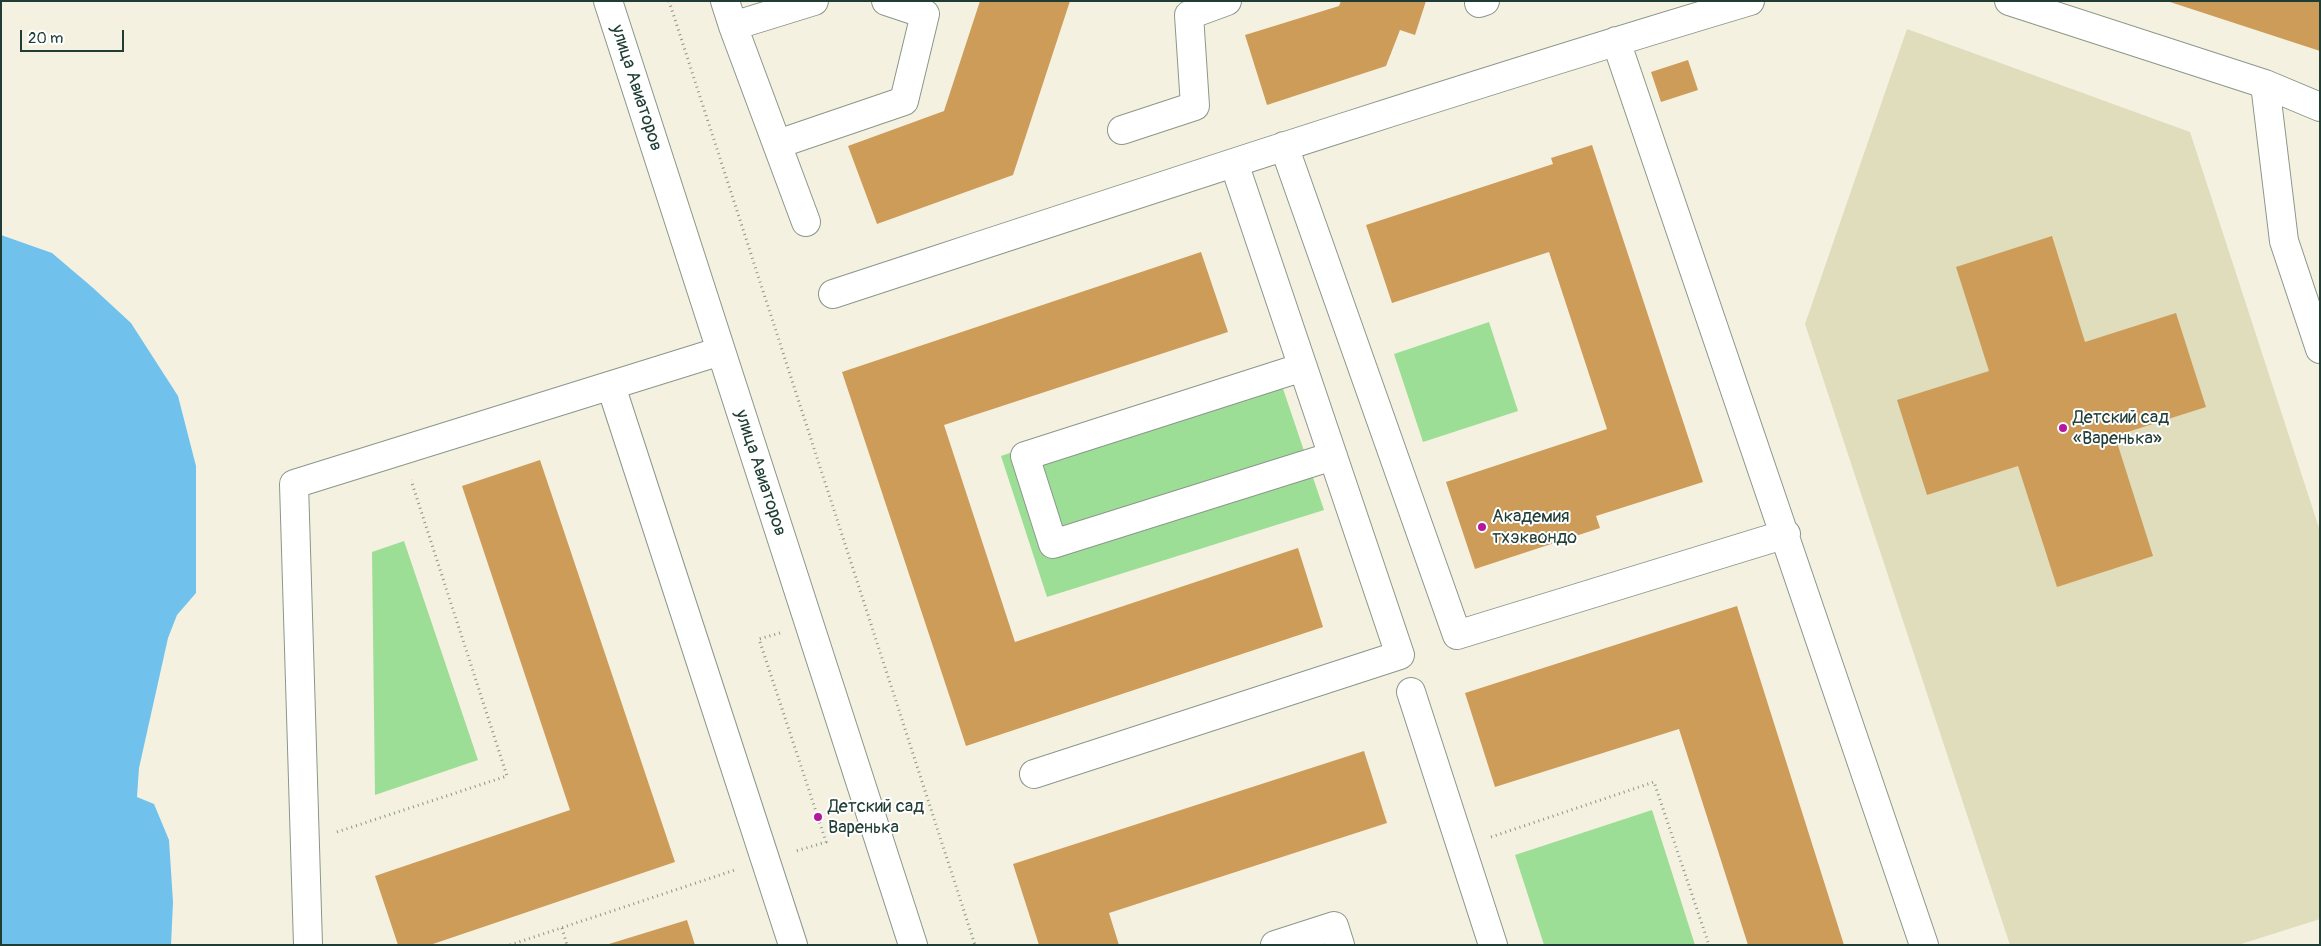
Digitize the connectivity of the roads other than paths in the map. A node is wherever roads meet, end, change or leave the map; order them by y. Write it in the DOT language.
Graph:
graph roads {
  1 [pos="608,1"];
  2 [pos="814,1"];
  3 [pos="886,1"];
  4 [pos="1227,1"];
  5 [pos="1750,1"];
  6 [pos="2009,1"];
  7 [pos="1187,8"];
  8 [pos="729,14"];
  9 [pos="1616,41"];
  10 [pos="2265,84"];
  11 [pos="2320,107"];
  12 [pos="1122,130"];
  13 [pos="778,144"];
  14 [pos="1284,146"];
  15 [pos="1234,163"];
  16 [pos="806,222"];
  17 [pos="833,294"];
  18 [pos="2320,349"];
  19 [pos="721,351"];
  20 [pos="1303,367"];
  21 [pos="611,386"];
  22 [pos="1333,456"];
  23 [pos="1786,534"];
  24 [pos="1411,692"];
  25 [pos="1034,774"];
  26 [pos="308,945"];
  27 [pos="793,945"];
  28 [pos="914,945"];
  29 [pos="1275,945"];
  30 [pos="1340,945"];
  31 [pos="1493,945"];
  32 [pos="1924,945"];
  1 -- 19 [label="street, улица Авиаторов"];
  2 -- 8 [label="street"];
  3 -- 13 [label="street"];
  4 -- 7 [label="street"];
  5 -- 9 [label="street"];
  6 -- 10 [label="street"];
  7 -- 12 [label="street"];
  8 -- 13 [label="street"];
  9 -- 14 [label="street"];
  9 -- 23 [label="street"];
  10 -- 11 [label="street"];
  10 -- 18 [label="street"];
  13 -- 16 [label="street"];
  14 -- 15 [label="street"];
  14 -- 23 [label="street"];
  15 -- 17 [label="street"];
  15 -- 20 [label="street"];
  19 -- 21 [label="street"];
  19 -- 28 [label="street, улица Авиаторов"];
  20 -- 22 [label="street"];
  20 -- 22 [label="street"];
  21 -- 26 [label="street"];
  21 -- 27 [label="street"];
  22 -- 25 [label="street"];
  23 -- 32 [label="street"];
  24 -- 31 [label="street"];
  29 -- 30 [label="street"];
}
